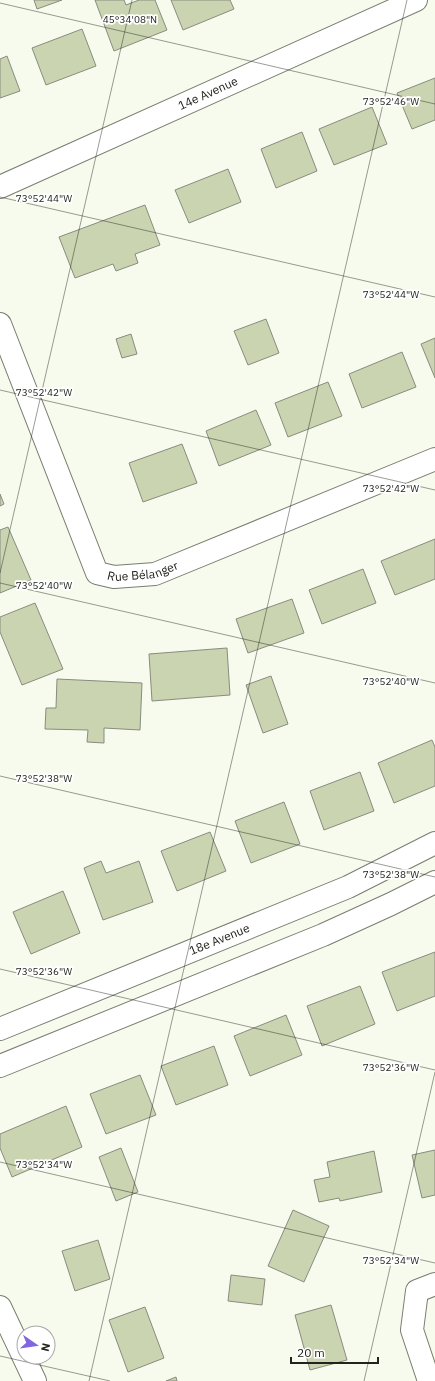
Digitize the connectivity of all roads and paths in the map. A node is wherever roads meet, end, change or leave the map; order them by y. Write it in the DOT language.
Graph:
graph roads {
  1 [pos="416,0"];
  2 [pos="0,187"];
  3 [pos="0,324"];
  4 [pos="435,459"];
  5 [pos="435,843"];
  6 [pos="435,882"];
  7 [pos="0,1029"];
  8 [pos="0,1066"];
  9 [pos="435,1284"];
  10 [pos="0,1307"];
  11 [pos="35,1381"];
  12 [pos="429,1381"];
  1 -- 2 [label="street, 14e Avenue"];
  3 -- 4 [label="street, Rue Bélanger"];
  5 -- 7 [label="street, 18e Avenue"];
  6 -- 8 [label="street"];
  9 -- 12 [label="street"];
  10 -- 11 [label="street"];
}
